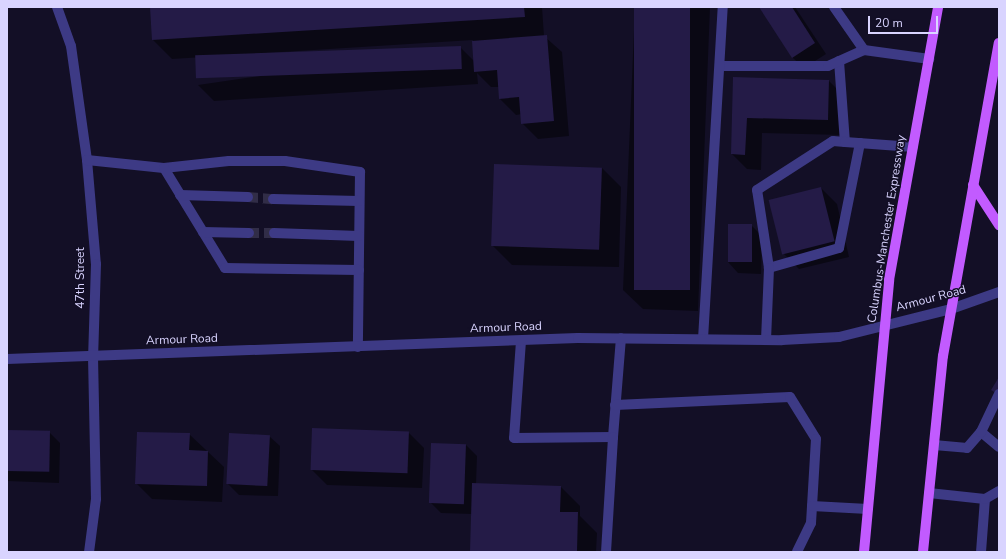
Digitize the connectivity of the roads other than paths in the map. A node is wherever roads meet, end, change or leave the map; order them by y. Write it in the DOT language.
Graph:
graph roads {
  1 [pos="57,7"];
  2 [pos="724,7"];
  3 [pos="834,7"];
  4 [pos="938,7"];
  5 [pos="999,44"];
  6 [pos="864,50"];
  7 [pos="929,59"];
  8 [pos="839,61"];
  9 [pos="720,66"];
  10 [pos="845,142"];
  11 [pos="860,143"];
  12 [pos="913,147"];
  13 [pos="87,160"];
  14 [pos="164,168"];
  15 [pos="973,185"];
  16 [pos="180,195"];
  17 [pos="248,197"];
  18 [pos="273,198"];
  19 [pos="359,201"];
  20 [pos="999,225"];
  21 [pos="203,232"];
  22 [pos="249,233"];
  23 [pos="274,234"];
  24 [pos="359,236"];
  25 [pos="769,268"];
  26 [pos="359,270"];
  27 [pos="999,292"];
  28 [pos="951,309"];
  29 [pos="884,325"];
  30 [pos="621,338"];
  31 [pos="702,339"];
  32 [pos="766,340"];
  33 [pos="521,341"];
  34 [pos="358,347"];
  35 [pos="93,357"];
  36 [pos="7,359"];
  37 [pos="999,394"];
  38 [pos="616,405"];
  39 [pos="981,432"];
  40 [pos="613,437"];
  41 [pos="997,441"];
  42 [pos="934,445"];
  43 [pos="999,491"];
  44 [pos="929,493"];
  45 [pos="985,499"];
  46 [pos="812,506"];
  47 [pos="868,510"];
  48 [pos="89,552"];
  49 [pos="606,552"];
  50 [pos="797,552"];
  51 [pos="864,552"];
  52 [pos="923,552"];
  53 [pos="981,552"];
  1 -- 13 [label="street, 47th Street"];
  2 -- 9 [label="street"];
  3 -- 6 [label="street"];
  4 -- 7 [label="main road, Columbus-Manchester Expressway"];
  5 -- 15 [label="main road"];
  6 -- 7 [label="street"];
  6 -- 8 [label="street"];
  7 -- 12 [label="main road, Columbus-Manchester Expressway"];
  8 -- 9 [label="street"];
  8 -- 10 [label="street"];
  9 -- 31 [label="street"];
  10 -- 11 [label="street"];
  10 -- 25 [label="street"];
  11 -- 12 [label="street"];
  11 -- 25 [label="street"];
  12 -- 29 [label="main road, Columbus-Manchester Expressway"];
  13 -- 14 [label="street"];
  13 -- 35 [label="street, 47th Street"];
  14 -- 16 [label="street"];
  14 -- 19 [label="street"];
  15 -- 20 [label="main road"];
  15 -- 28 [label="main road"];
  16 -- 17 [label="street"];
  16 -- 21 [label="street"];
  18 -- 19 [label="street"];
  19 -- 24 [label="street"];
  21 -- 22 [label="street"];
  21 -- 26 [label="street"];
  23 -- 24 [label="street"];
  24 -- 26 [label="street"];
  25 -- 32 [label="street"];
  26 -- 34 [label="street"];
  27 -- 28 [label="street, Armour Road"];
  28 -- 29 [label="street, Armour Road"];
  28 -- 42 [label="main road"];
  29 -- 32 [label="street, Armour Road"];
  29 -- 47 [label="main road, Columbus-Manchester Expressway"];
  30 -- 31 [label="street, Armour Road"];
  30 -- 33 [label="street, Armour Road"];
  30 -- 38 [label="street"];
  31 -- 32 [label="street, Armour Road"];
  33 -- 34 [label="street, Armour Road"];
  33 -- 40 [label="street"];
  34 -- 35 [label="street, Armour Road"];
  35 -- 36 [label="street, Armour Road"];
  35 -- 48 [label="street, 47th Street"];
  37 -- 39 [label="street"];
  38 -- 40 [label="street"];
  38 -- 46 [label="street"];
  39 -- 41 [label="street"];
  39 -- 42 [label="street"];
  40 -- 49 [label="street"];
  42 -- 44 [label="main road"];
  43 -- 45 [label="street"];
  44 -- 45 [label="street"];
  44 -- 52 [label="main road"];
  45 -- 53 [label="street"];
  46 -- 47 [label="street"];
  46 -- 50 [label="street"];
  47 -- 51 [label="main road, Columbus-Manchester Expressway"];
}
